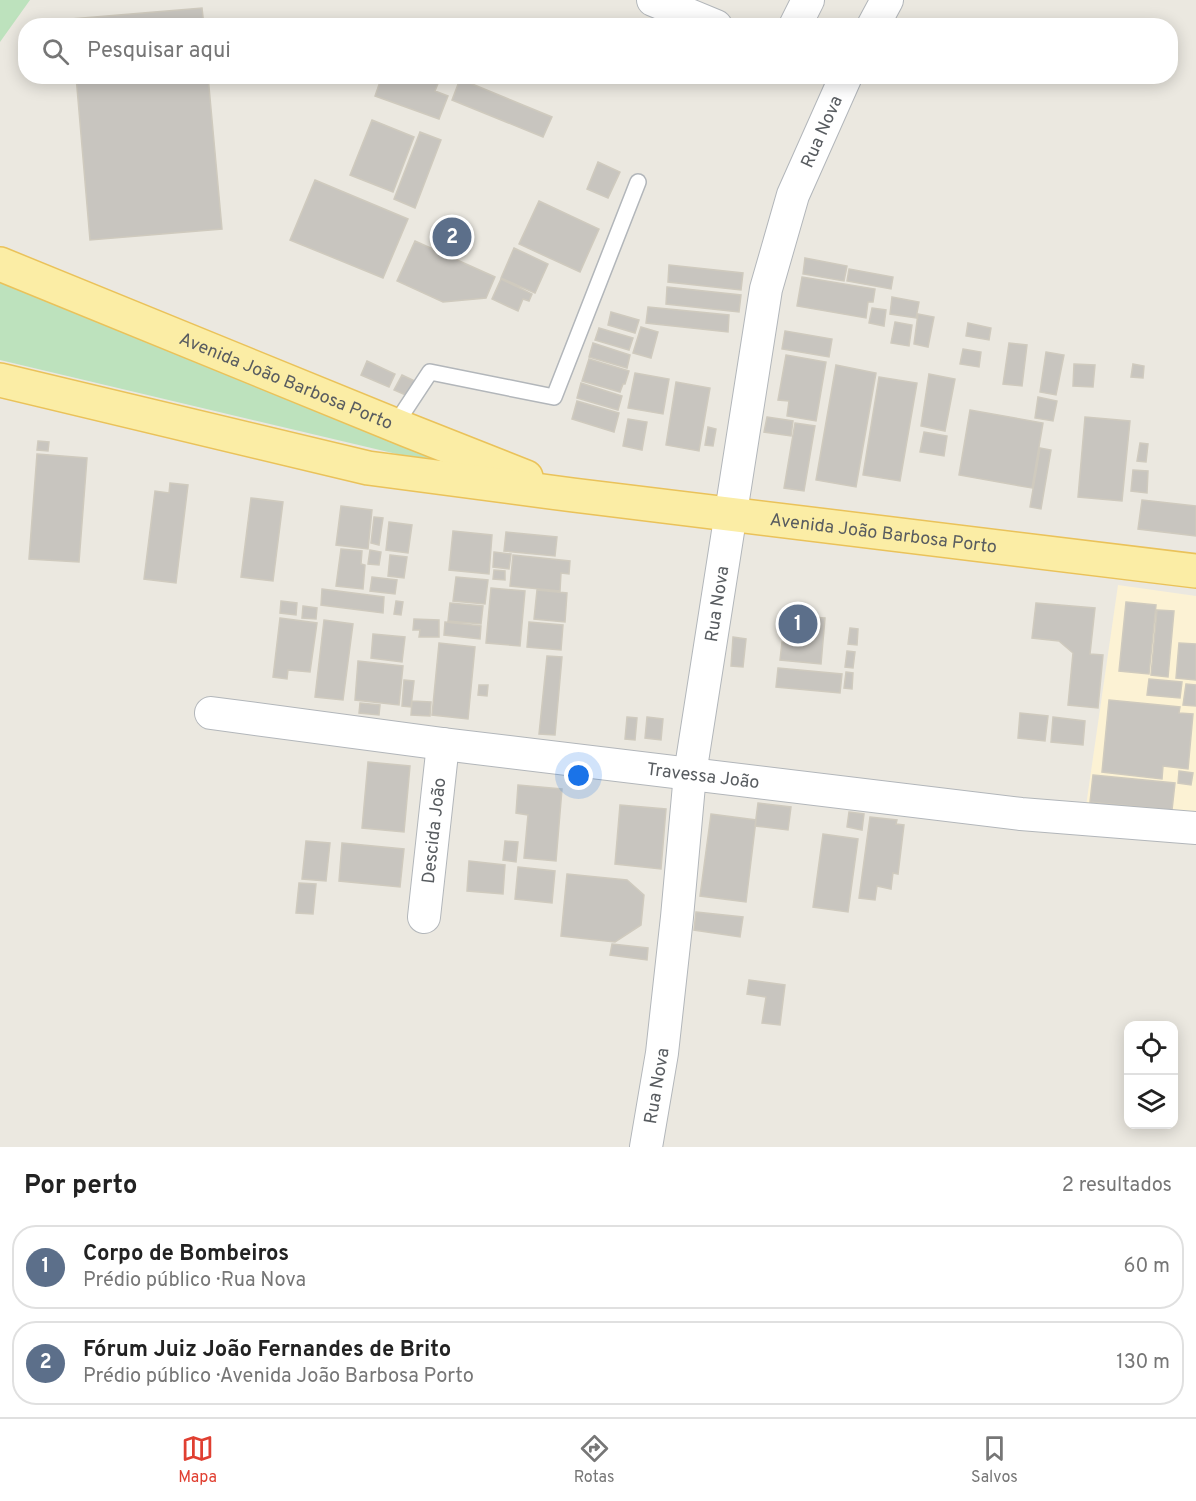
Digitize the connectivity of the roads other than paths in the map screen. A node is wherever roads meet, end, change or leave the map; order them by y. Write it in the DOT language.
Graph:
graph roads {
  1 [pos="653,0"];
  2 [pos="808,0"];
  3 [pos="887,0"];
  4 [pos="697,18"];
  5 [pos="799,18"];
  6 [pos="877,18"];
  7 [pos="841,84"];
  8 [pos="638,182"];
  9 [pos="0,264"];
  10 [pos="0,380"];
  11 [pos="396,425"];
  12 [pos="573,495"];
  13 [pos="730,514"];
  14 [pos="1196,571"];
  15 [pos="211,713"];
  16 [pos="443,744"];
  17 [pos="690,774"];
  18 [pos="1196,828"];
  19 [pos="424,917"];
  20 [pos="646,1147"];
  1 -- 4 [label="street"];
  2 -- 5 [label="street"];
  3 -- 6 [label="street"];
  7 -- 13 [label="street, Rua Nova"];
  8 -- 11 [label="lane"];
  9 -- 11 [label="main road, Avenida João Barbosa Porto"];
  10 -- 12 [label="main road, Avenida João Barbosa Porto"];
  11 -- 12 [label="main road, Avenida João Barbosa Porto"];
  12 -- 13 [label="main road, Avenida João Barbosa Porto"];
  13 -- 14 [label="main road, Avenida João Barbosa Porto"];
  13 -- 17 [label="street, Rua Nova"];
  15 -- 16 [label="street, Travessa João"];
  16 -- 17 [label="street, Travessa João"];
  16 -- 19 [label="street, Descida João"];
  17 -- 18 [label="street, Travessa João"];
  17 -- 20 [label="street, Rua Nova"];
}
